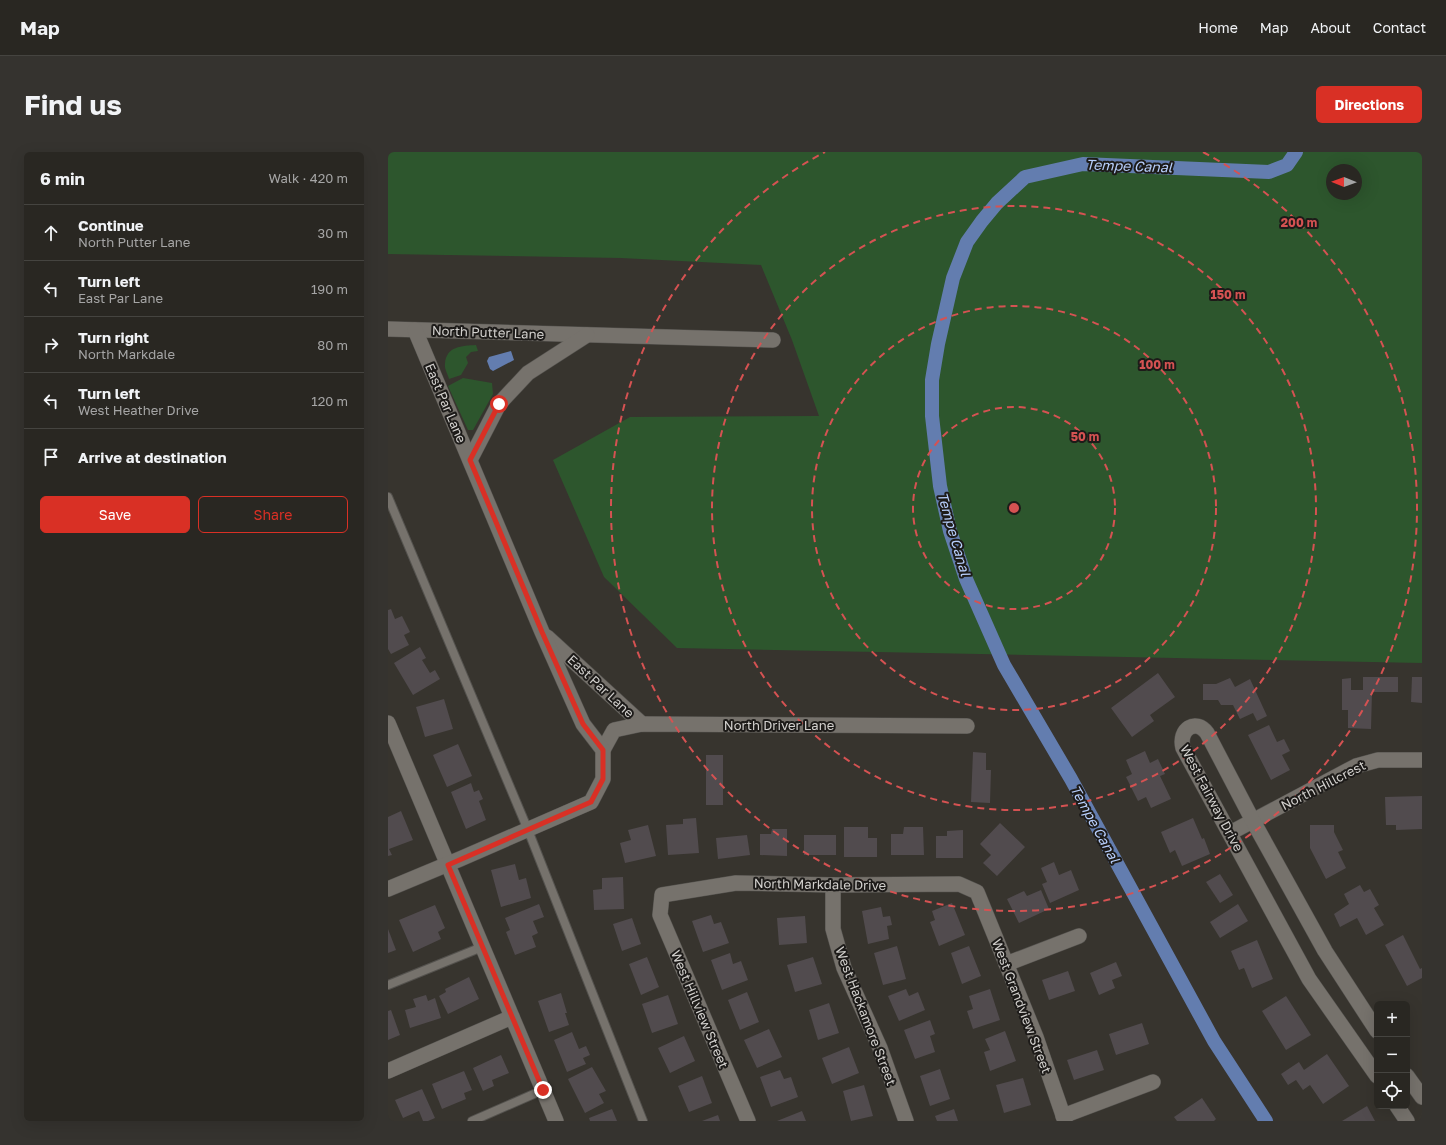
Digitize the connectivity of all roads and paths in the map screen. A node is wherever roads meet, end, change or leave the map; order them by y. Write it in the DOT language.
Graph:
graph roads {
  1 [pos="388,329"];
  2 [pos="415,330"];
  3 [pos="587,334"];
  4 [pos="772,340"];
  5 [pos="470,460"];
  6 [pos="388,497"];
  7 [pos="542,632"];
  8 [pos="388,723"];
  9 [pos="642,724"];
  10 [pos="967,726"];
  11 [pos="603,750"];
  12 [pos="1422,760"];
  13 [pos="1253,821"];
  14 [pos="528,830"];
  15 [pos="1230,833"];
  16 [pos="448,865"];
  17 [pos="833,885"];
  18 [pos="388,889"];
  19 [pos="977,892"];
  20 [pos="662,895"];
  21 [pos="1079,936"];
  22 [pos="482,947"];
  23 [pos="1006,964"];
  24 [pos="388,986"];
  25 [pos="512,1017"];
  26 [pos="1374,1026"];
  27 [pos="388,1071"];
  28 [pos="1375,1073"];
  29 [pos="1410,1080"];
  30 [pos="1153,1082"];
  31 [pos="543,1090"];
  32 [pos="1422,1097"];
  33 [pos="1399,1109"];
  34 [pos="1064,1118"];
  35 [pos="472,1121"];
  36 [pos="556,1121"];
  37 [pos="643,1121"];
  38 [pos="748,1121"];
  39 [pos="906,1121"];
  40 [pos="1406,1121"];
  1 -- 2 [label="street, North Putter Lane"];
  2 -- 3 [label="street, North Putter Lane"];
  2 -- 5 [label="street, East Par Lane"];
  3 -- 4 [label="street, North Putter Lane"];
  3 -- 5 [label="street, North Putter Lane"];
  5 -- 7 [label="street, East Par Lane"];
  6 -- 14 [label="lane"];
  7 -- 9 [label="street, East Par Lane"];
  7 -- 11 [label="street, East Par Lane"];
  8 -- 16 [label="street"];
  9 -- 10 [label="street, North Driver Lane"];
  9 -- 11 [label="street, North Driver Lane"];
  11 -- 14 [label="street"];
  12 -- 13 [label="street, North Hillcrest"];
  13 -- 15 [label="street, North Hillcrest"];
  13 -- 15 [label="street, West Fairway Drive"];
  13 -- 26 [label="street, West Fairway Drive"];
  14 -- 16 [label="street"];
  14 -- 37 [label="lane"];
  15 -- 28 [label="street, West Fairway Drive"];
  16 -- 18 [label="street"];
  16 -- 22 [label="street"];
  17 -- 19 [label="street, North Markdale Drive"];
  17 -- 20 [label="street, North Markdale Drive"];
  17 -- 39 [label="street, West Hackamore Street"];
  19 -- 23 [label="street, West Grandview Street"];
  20 -- 38 [label="street, West Hillview Street"];
  21 -- 23 [label="street"];
  22 -- 24 [label="lane"];
  22 -- 25 [label="street"];
  23 -- 34 [label="street, West Grandview Street"];
  25 -- 27 [label="street"];
  25 -- 31 [label="street"];
  29 -- 32 [label="street"];
  30 -- 34 [label="street"];
  31 -- 35 [label="lane"];
  31 -- 36 [label="street"];
  33 -- 40 [label="street"];
}
